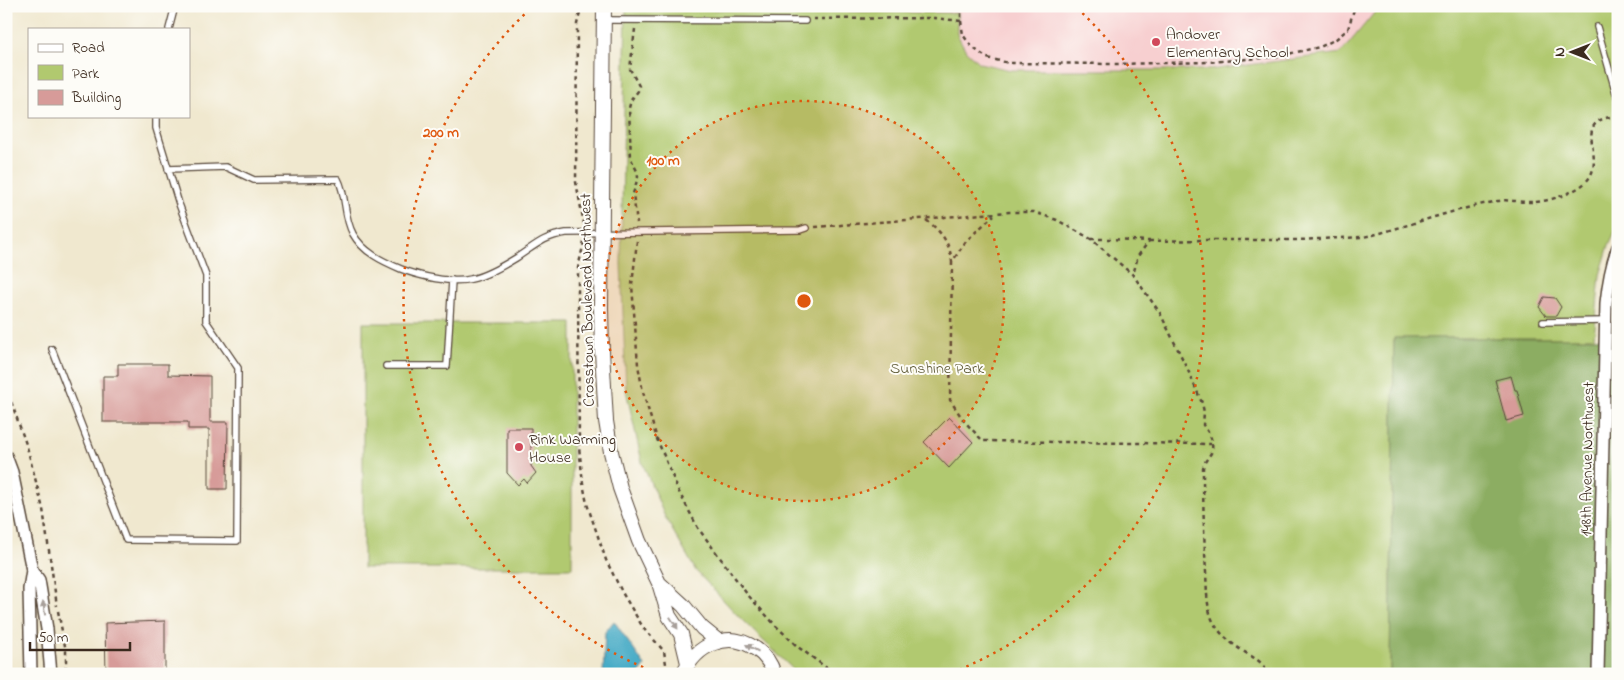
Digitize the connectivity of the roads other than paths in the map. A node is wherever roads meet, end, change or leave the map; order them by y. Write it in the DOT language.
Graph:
graph roads {
  1 [pos="176,6"];
  2 [pos="604,13"];
  3 [pos="805,21"];
  4 [pos="1597,27"];
  5 [pos="168,28"];
  6 [pos="1618,100"];
  7 [pos="156,118"];
  8 [pos="168,169"];
  9 [pos="806,228"];
  10 [pos="602,233"];
  11 [pos="1618,247"];
  12 [pos="452,280"];
  13 [pos="1612,304"];
  14 [pos="1606,321"];
  15 [pos="1543,322"];
  16 [pos="52,348"];
  17 [pos="386,366"];
  18 [pos="6,456"];
  19 [pos="32,570"];
  20 [pos="659,584"];
  21 [pos="718,641"];
  22 [pos="686,668"];
  23 [pos="31,674"];
  24 [pos="51,674"];
  25 [pos="774,674"];
  26 [pos="1598,674"];
  1 -- 5 [label="lane"];
  2 -- 3 [label="lane"];
  2 -- 10 [label="street, Crosstown Boulevard Northwest"];
  4 -- 6 [label="lane"];
  7 -- 8 [label="lane"];
  8 -- 12 [label="lane"];
  8 -- 16 [label="lane"];
  9 -- 10 [label="lane"];
  10 -- 12 [label="lane"];
  10 -- 20 [label="street, Crosstown Boulevard Northwest"];
  11 -- 13 [label="street, 148th Avenue Northwest"];
  12 -- 17 [label="lane"];
  13 -- 14 [label="street, 148th Avenue Northwest"];
  14 -- 15 [label="lane"];
  14 -- 26 [label="street, 148th Avenue Northwest"];
  18 -- 19 [label="street"];
  19 -- 23 [label="street"];
  24 -- 19 [label="street, one-way"];
  20 -- 21 [label="street, Crosstown Boulevard Northwest"];
  20 -- 22 [label="street, Crosstown Boulevard Northwest, one-way"];
  21 -- 22 [label="street, Crosstown Boulevard Northwest"];
  25 -- 21 [label="street, one-way"];
}
